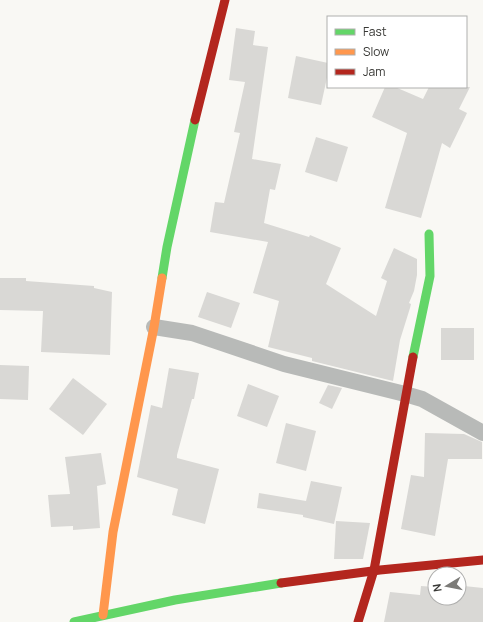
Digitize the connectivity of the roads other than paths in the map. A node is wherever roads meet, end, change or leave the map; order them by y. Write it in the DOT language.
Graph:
graph roads {
  1 [pos="226,0"];
  2 [pos="430,234"];
  3 [pos="154,327"];
  4 [pos="405,394"];
  5 [pos="483,433"];
  6 [pos="483,560"];
  7 [pos="374,570"];
  8 [pos="111,617"];
  9 [pos="74,622"];
  10 [pos="358,622"];
  1 -- 3 [label="street"];
  2 -- 4 [label="street"];
  3 -- 4 [label="street"];
  3 -- 8 [label="street"];
  4 -- 5 [label="street"];
  4 -- 7 [label="street"];
  6 -- 7 [label="street"];
  7 -- 8 [label="street"];
  7 -- 10 [label="street"];
  8 -- 9 [label="street"];
}
